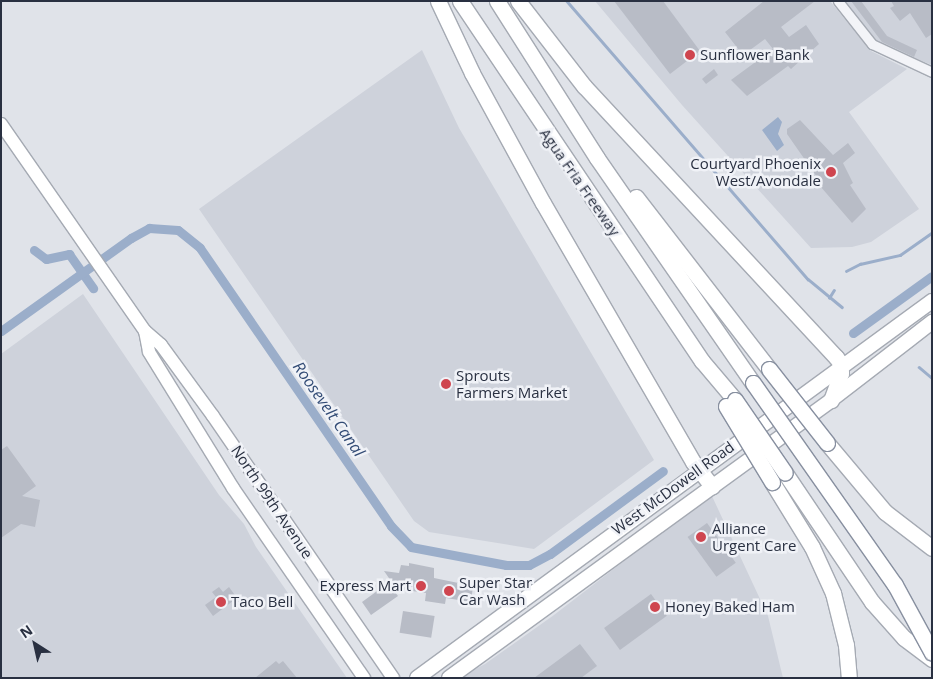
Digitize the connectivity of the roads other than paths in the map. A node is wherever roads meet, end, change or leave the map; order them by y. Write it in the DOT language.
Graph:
graph roads {
  1 [pos="438,1"];
  2 [pos="460,1"];
  3 [pos="497,1"];
  4 [pos="518,1"];
  5 [pos="838,1"];
  6 [pos="932,72"];
  7 [pos="570,113"];
  8 [pos="1,124"];
  9 [pos="932,301"];
  10 [pos="932,322"];
  11 [pos="145,331"];
  12 [pos="841,366"];
  13 [pos="831,400"];
  14 [pos="730,403"];
  15 [pos="699,469"];
  16 [pos="712,486"];
  17 [pos="932,548"];
  18 [pos="932,653"];
  19 [pos="932,659"];
  20 [pos="364,678"];
  21 [pos="393,678"];
  22 [pos="417,678"];
  23 [pos="448,678"];
  24 [pos="850,678"];
  1 -- 15 [label="highway"];
  2 -- 14 [label="highway, Agua Fria Freeway"];
  3 -- 7 [label="highway"];
  4 -- 12 [label="highway"];
  5 -- 6 [label="street"];
  7 -- 17 [label="highway, bridge"];
  7 -- 18 [label="highway, bridge"];
  8 -- 11 [label="main road, North 99th Avenue"];
  9 -- 12 [label="main road, West McDowell Road"];
  10 -- 13 [label="main road, West McDowell Road"];
  11 -- 20 [label="main road, North 99th Avenue"];
  11 -- 21 [label="main road, North 99th Avenue"];
  12 -- 13 [label="highway"];
  12 -- 15 [label="main road, West McDowell Road"];
  13 -- 16 [label="main road, West McDowell Road"];
  14 -- 19 [label="highway, bridge"];
  14 -- 24 [label="highway, bridge"];
  15 -- 16 [label="highway"];
  15 -- 22 [label="main road, West McDowell Road"];
  16 -- 23 [label="main road, West McDowell Road"];
}
